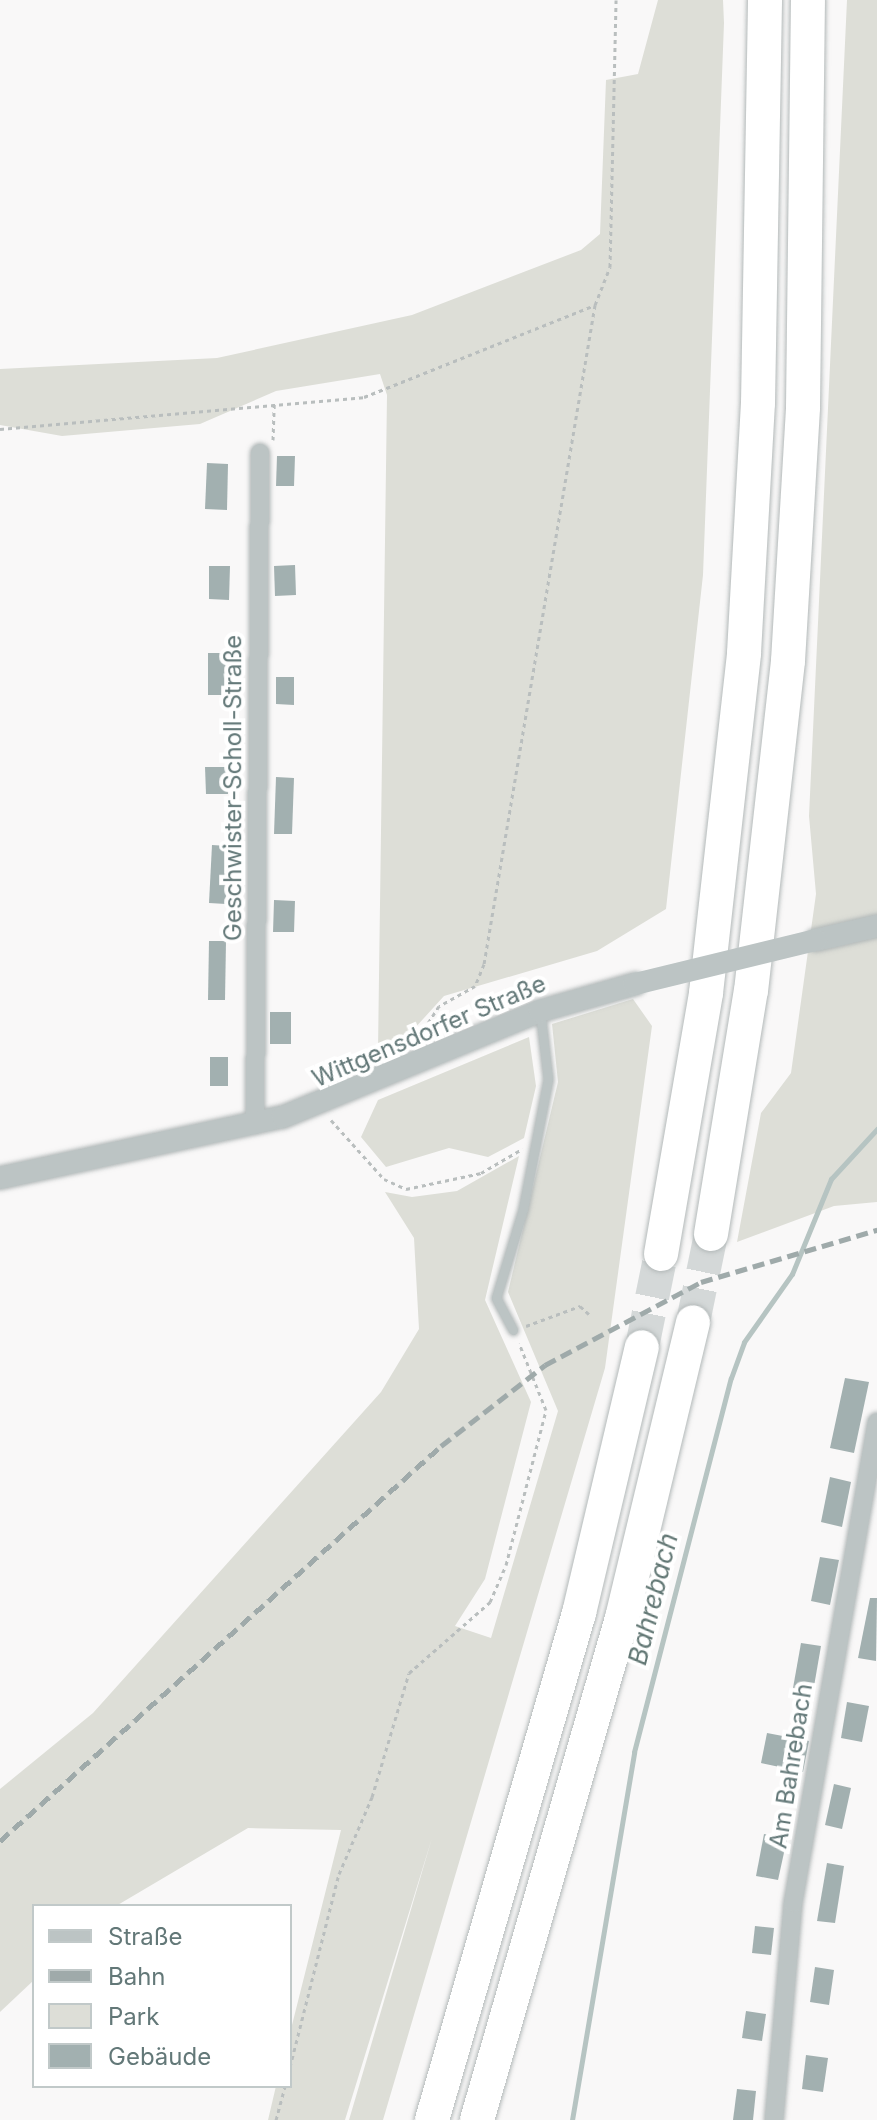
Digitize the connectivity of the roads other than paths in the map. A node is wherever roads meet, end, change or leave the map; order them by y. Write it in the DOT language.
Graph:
graph roads {
  1 [pos="765,0"];
  2 [pos="808,0"];
  3 [pos="260,453"];
  4 [pos="877,926"];
  5 [pos="540,1011"];
  6 [pos="255,1125"];
  7 [pos="0,1178"];
  8 [pos="711,1234"];
  9 [pos="661,1254"];
  10 [pos="693,1322"];
  11 [pos="513,1330"];
  12 [pos="642,1347"];
  13 [pos="877,1422"];
  14 [pos="432,2120"];
  15 [pos="477,2120"];
  16 [pos="774,2120"];
  1 -- 9 [label="highway"];
  2 -- 8 [label="highway"];
  3 -- 6 [label="street, Geschwister-Scholl-Straße"];
  4 -- 5 [label="street, Wittgensdorfer Straße, bridge"];
  5 -- 6 [label="street, Wittgensdorfer Straße"];
  5 -- 11 [label="lane"];
  6 -- 7 [label="street, Wittgensdorfer Straße"];
  10 -- 15 [label="highway"];
  12 -- 14 [label="highway"];
  13 -- 16 [label="street, Am Bahrebach"];
}
